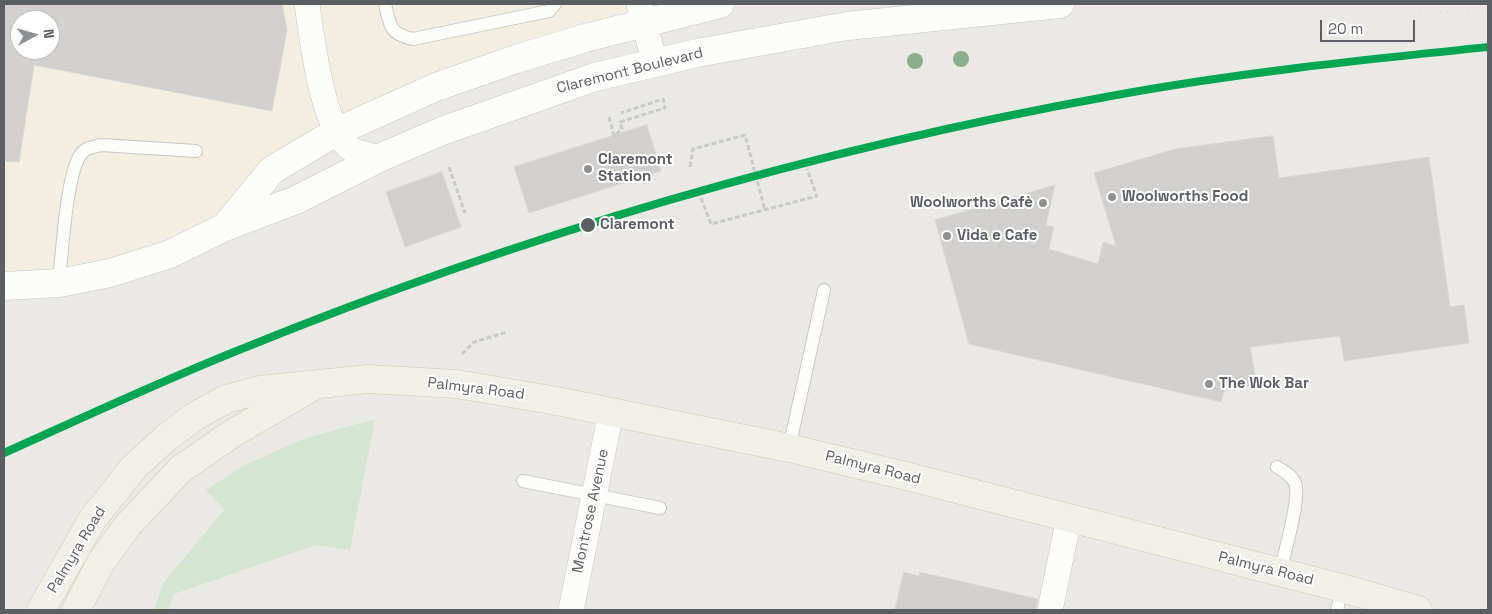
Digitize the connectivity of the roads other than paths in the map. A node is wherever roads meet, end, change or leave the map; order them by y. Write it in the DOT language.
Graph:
graph roads {
  1 [pos="307,4"];
  2 [pos="385,4"];
  3 [pos="556,4"];
  4 [pos="720,4"];
  5 [pos="1060,4"];
  6 [pos="1002,7"];
  7 [pos="642,14"];
  8 [pos="654,62"];
  9 [pos="336,132"];
  10 [pos="196,151"];
  11 [pos="379,158"];
  12 [pos="225,227"];
  13 [pos="59,283"];
  14 [pos="4,286"];
  15 [pos="824,290"];
  16 [pos="319,384"];
  17 [pos="611,412"];
  18 [pos="789,448"];
  19 [pos="1277,467"];
  20 [pos="523,481"];
  21 [pos="593,495"];
  22 [pos="660,508"];
  23 [pos="1069,518"];
  24 [pos="1280,572"];
  25 [pos="1340,599"];
  26 [pos="41,610"];
  27 [pos="76,610"];
  28 [pos="571,610"];
  29 [pos="1050,610"];
  30 [pos="1418,610"];
  1 -- 9 [label="street"];
  2 -- 3 [label="lane"];
  4 -- 7 [label="street, Claremont Boulevard"];
  5 -- 6 [label="street, Claremont Boulevard"];
  6 -- 8 [label="street, Claremont Boulevard"];
  7 -- 8 [label="street"];
  7 -- 9 [label="street, Claremont Boulevard"];
  8 -- 11 [label="street, Claremont Boulevard"];
  9 -- 11 [label="street"];
  9 -- 12 [label="street, Claremont Boulevard"];
  10 -- 13 [label="lane"];
  11 -- 12 [label="street, Claremont Boulevard"];
  12 -- 13 [label="street, Claremont Boulevard"];
  13 -- 14 [label="street, Claremont Boulevard"];
  15 -- 18 [label="lane"];
  16 -- 17 [label="main road, Palmyra Road"];
  16 -- 26 [label="main road, Palmyra Road"];
  16 -- 27 [label="main road, Palmyra Road"];
  17 -- 18 [label="main road, Palmyra Road"];
  17 -- 21 [label="street, Montrose Avenue"];
  18 -- 23 [label="main road, Palmyra Road"];
  19 -- 24 [label="lane"];
  20 -- 21 [label="lane"];
  21 -- 22 [label="lane"];
  21 -- 28 [label="street, Montrose Avenue"];
  23 -- 24 [label="main road, Palmyra Road"];
  23 -- 29 [label="street"];
  24 -- 25 [label="main road, Palmyra Road"];
  25 -- 30 [label="main road, Palmyra Road"];
}
